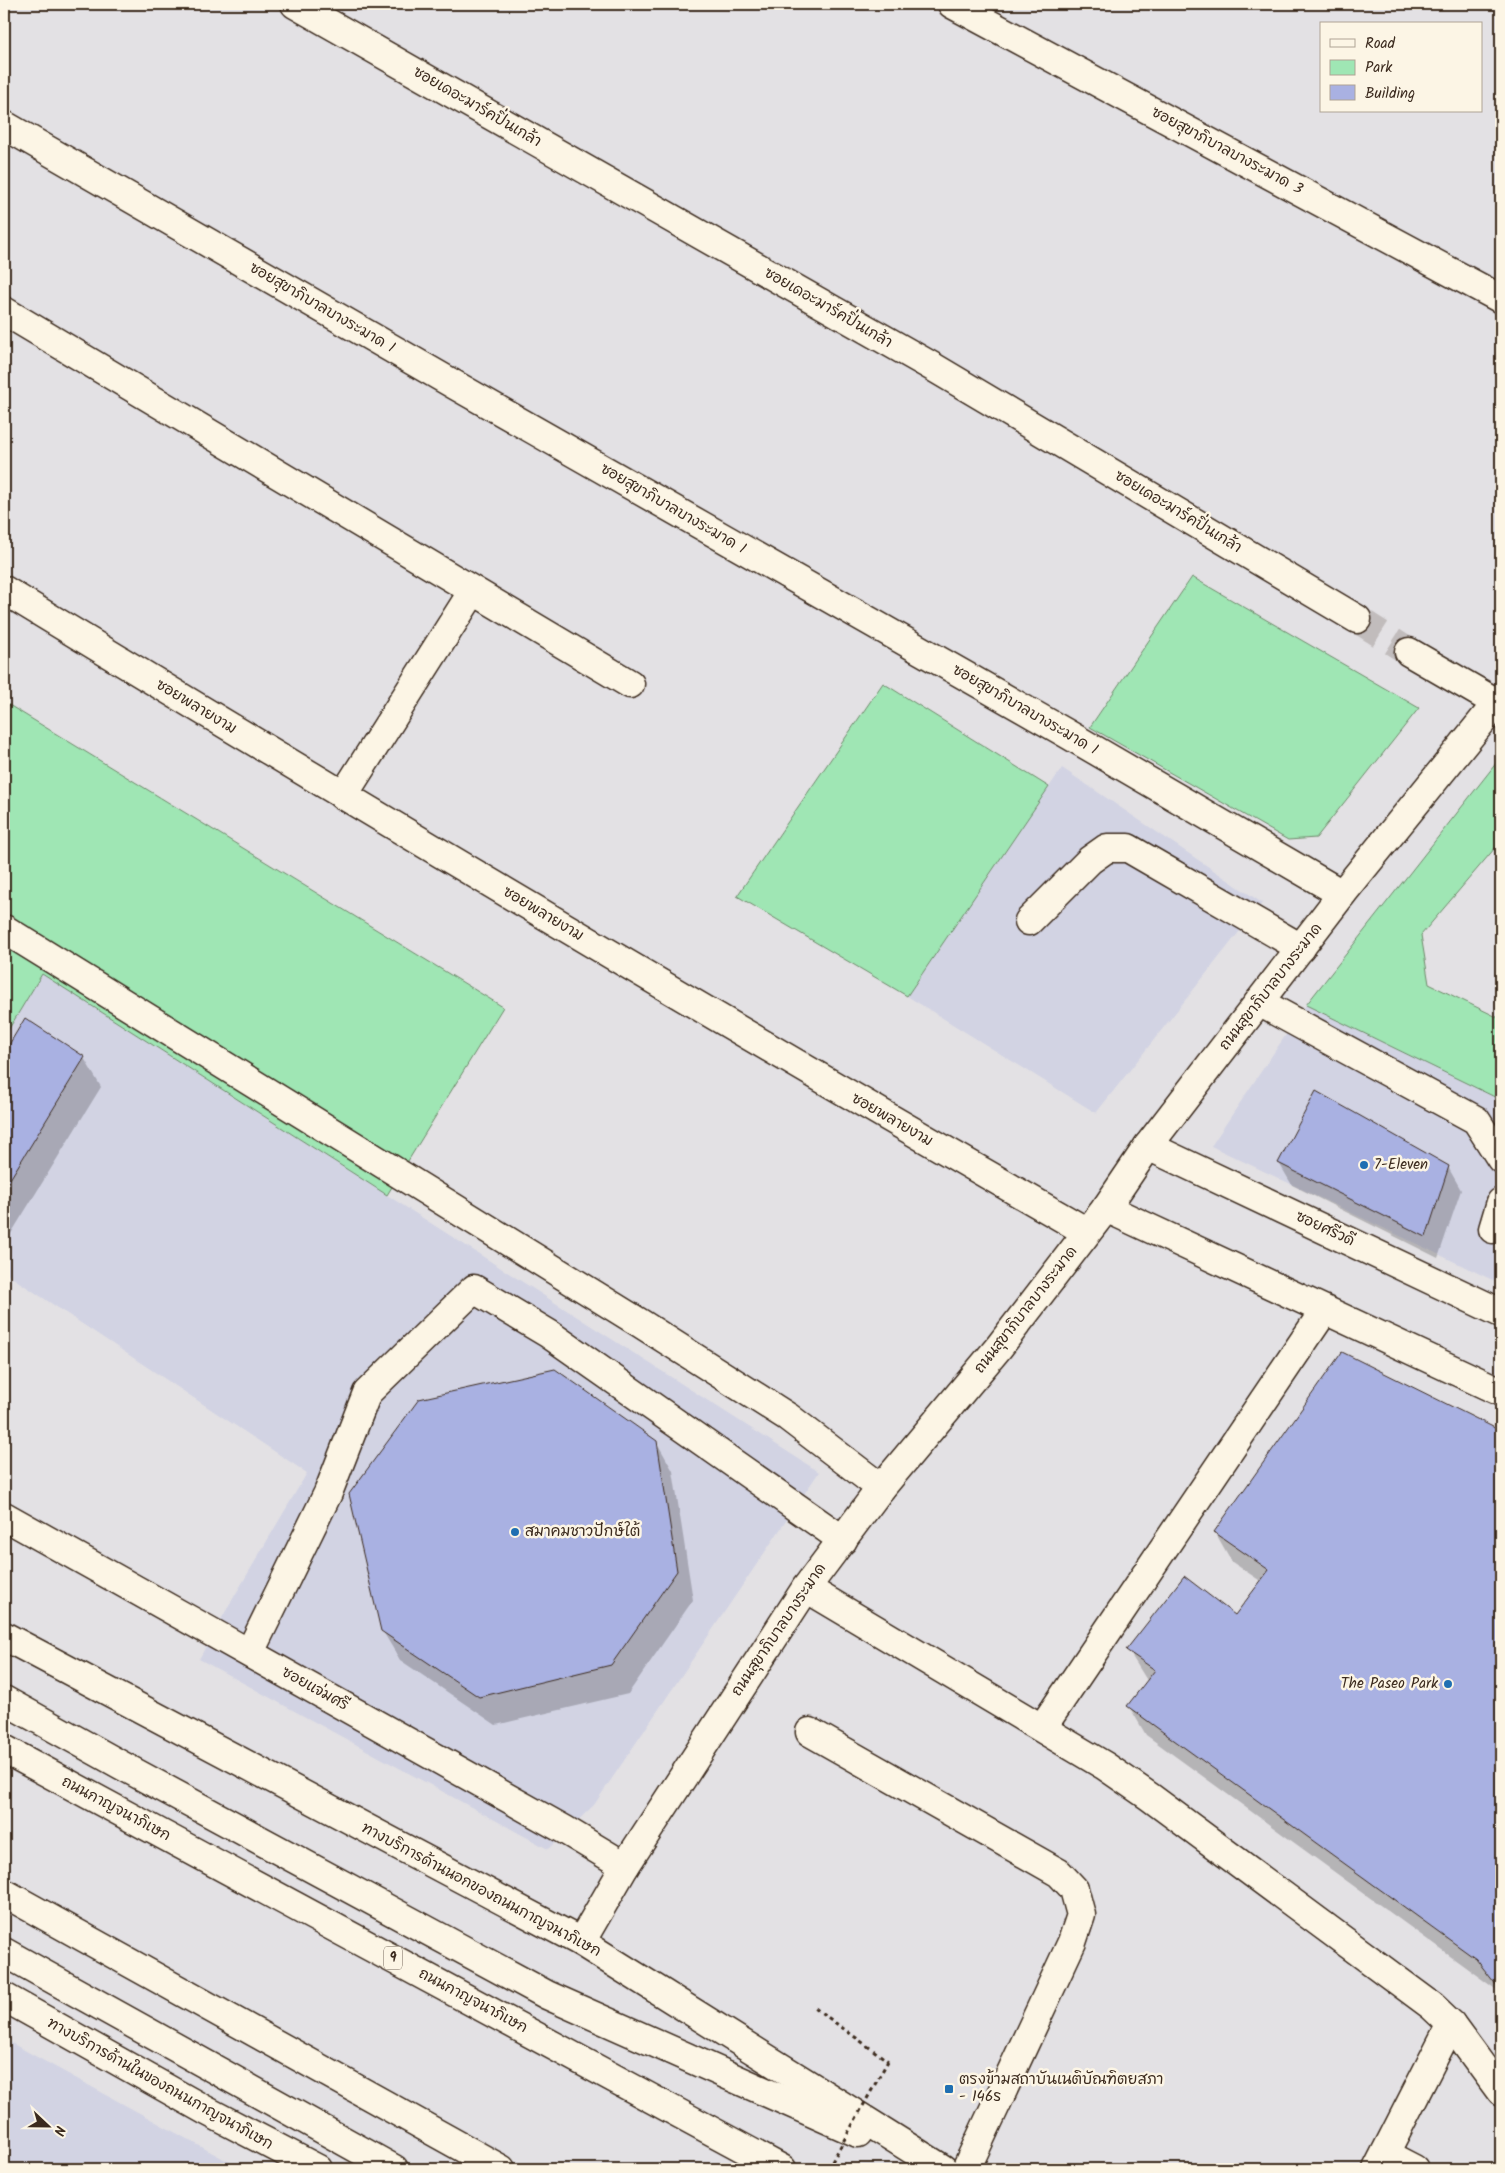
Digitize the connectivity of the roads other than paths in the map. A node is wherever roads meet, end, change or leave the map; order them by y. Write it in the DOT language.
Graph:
graph roads {
  1 [pos="295,4"];
  2 [pos="952,4"];
  3 [pos="4,125"];
  4 [pos="1501,299"];
  5 [pos="4,311"];
  6 [pos="4,590"];
  7 [pos="472,591"];
  8 [pos="1357,619"];
  9 [pos="1409,652"];
  10 [pos="630,684"];
  11 [pos="1499,700"];
  12 [pos="343,796"];
  13 [pos="1342,894"];
  14 [pos="1029,921"];
  15 [pos="4,930"];
  16 [pos="1301,948"];
  17 [pos="1259,1002"];
  18 [pos="1148,1146"];
  19 [pos="1501,1159"];
  20 [pos="1501,1202"];
  21 [pos="1106,1208"];
  22 [pos="1493,1229"];
  23 [pos="1087,1232"];
  24 [pos="1324,1311"];
  25 [pos="1501,1313"];
  26 [pos="1501,1392"];
  27 [pos="881,1488"];
  28 [pos="4,1516"];
  29 [pos="843,1540"];
  30 [pos="806,1588"];
  31 [pos="4,1636"];
  32 [pos="250,1652"];
  33 [pos="4,1700"];
  34 [pos="1042,1728"];
  35 [pos="810,1732"];
  36 [pos="4,1749"];
  37 [pos="624,1866"];
  38 [pos="4,1893"];
  39 [pos="581,1942"];
  40 [pos="9,1956"];
  41 [pos="4,1997"];
  42 [pos="1451,2024"];
  43 [pos="1501,2092"];
  44 [pos="1381,2161"];
  45 [pos="318,2169"];
  46 [pos="394,2169"];
  47 [pos="501,2169"];
  48 [pos="782,2169"];
  49 [pos="942,2169"];
  50 [pos="966,2169"];
  51 [pos="1414,2169"];
  1 -- 8 [label="main road, ซอยเดอะมาร์คปิ่นเกล้า"];
  2 -- 4 [label="main road, ซอยสุขาภิบาลบางระมาด 3"];
  3 -- 13 [label="main road, ซอยสุขาภิบาลบางระมาด 1"];
  5 -- 7 [label="main road"];
  6 -- 12 [label="main road, ซอยพลายงาม"];
  7 -- 10 [label="main road"];
  7 -- 12 [label="main road"];
  9 -- 11 [label="main road"];
  11 -- 13 [label="main road, ถนนสุขาภิบาลบางระมาด"];
  12 -- 23 [label="main road, ซอยพลายงาม"];
  13 -- 16 [label="main road, ถนนสุขาภิบาลบางระมาด"];
  14 -- 16 [label="main road"];
  15 -- 27 [label="main road"];
  16 -- 17 [label="main road, ถนนสุขาภิบาลบางระมาด"];
  17 -- 18 [label="main road, ถนนสุขาภิบาลบางระมาด"];
  17 -- 19 [label="main road"];
  18 -- 21 [label="main road, ถนนสุขาภิบาลบางระมาด"];
  18 -- 25 [label="main road, ซอยศรีวดี"];
  20 -- 22 [label="main road"];
  21 -- 23 [label="main road, ถนนสุขาภิบาลบางระมาด"];
  21 -- 24 [label="main road"];
  23 -- 27 [label="main road, ถนนสุขาภิบาลบางระมาด"];
  24 -- 26 [label="main road"];
  24 -- 34 [label="main road"];
  27 -- 29 [label="main road, ถนนสุขาภิบาลบางระมาด"];
  28 -- 32 [label="main road, ซอยแจ่มศรี"];
  29 -- 30 [label="main road, ถนนสุขาภิบาลบางระมาด"];
  29 -- 32 [label="main road"];
  30 -- 34 [label="main road"];
  30 -- 37 [label="main road, ถนนสุขาภิบาลบางระมาด"];
  31 -- 39 [label="main road, ทางบริการด้านนอกของถนนกาญจนาภิเษก"];
  32 -- 37 [label="main road, ซอยแจ่มศรี"];
  33 -- 49 [label="main road"];
  34 -- 42 [label="main road"];
  35 -- 50 [label="main road"];
  36 -- 48 [label="main road, ถนนกาญจนาภิเษก / 9"];
  37 -- 39 [label="main road, ถนนสุขาภิบาลบางระมาด"];
  38 -- 47 [label="main road"];
  39 -- 49 [label="main road, ทางบริการด้านนอกของถนนกาญจนาภิเษก"];
  40 -- 46 [label="main road"];
  41 -- 45 [label="main road, ทางบริการด้านในของถนนกาญจนาภิเษก"];
  42 -- 43 [label="main road"];
  42 -- 44 [label="main road"];
  44 -- 51 [label="main road"];
}
